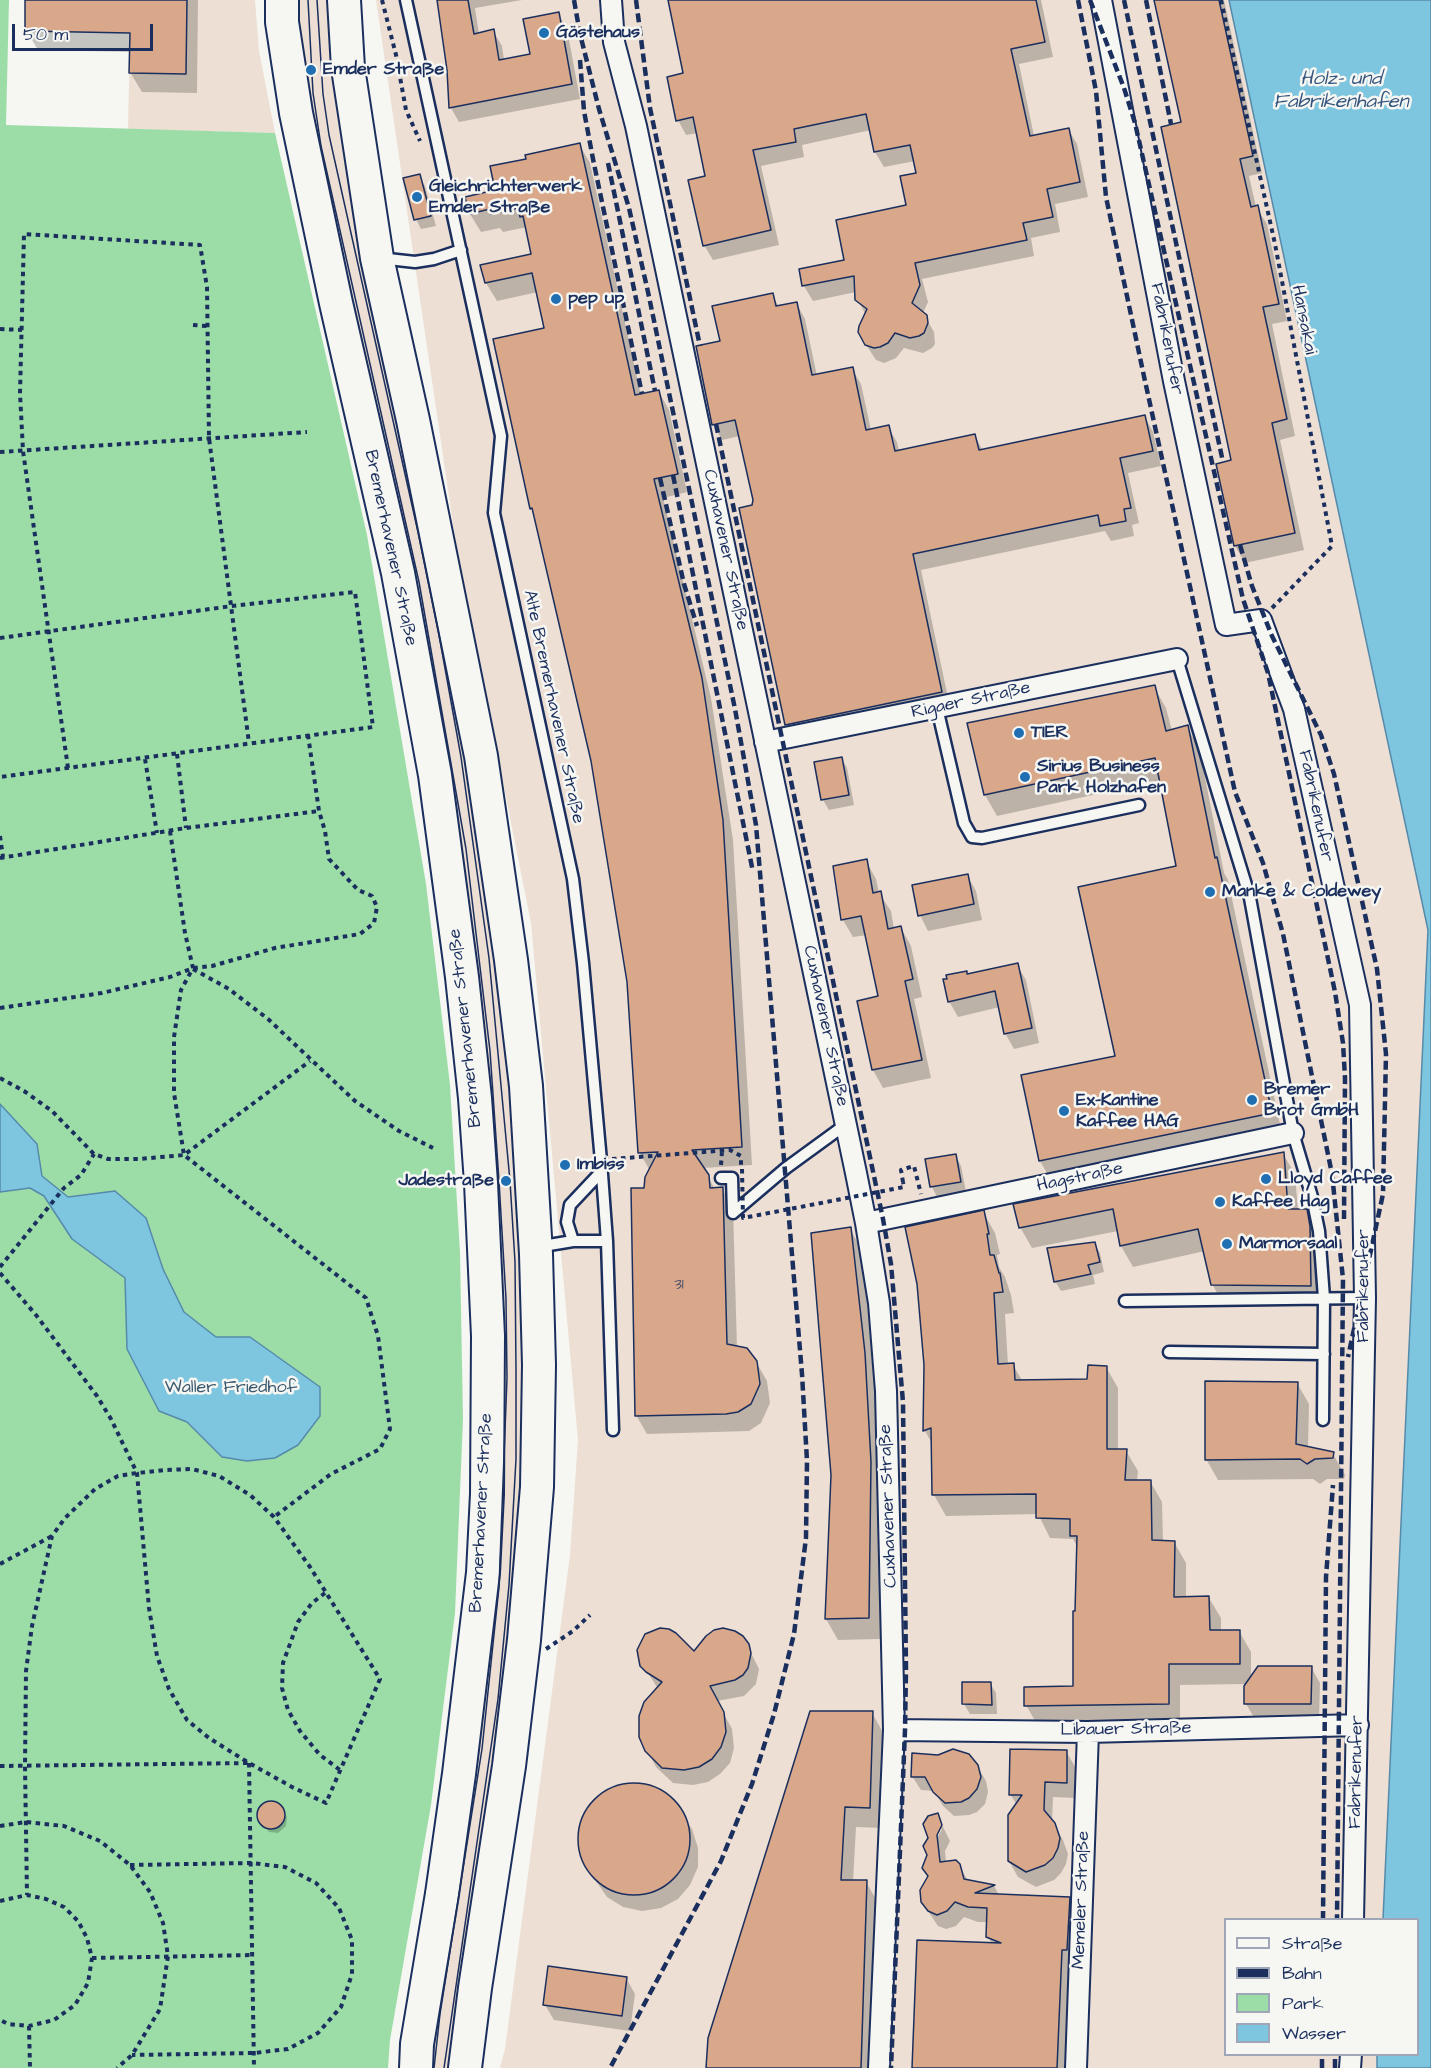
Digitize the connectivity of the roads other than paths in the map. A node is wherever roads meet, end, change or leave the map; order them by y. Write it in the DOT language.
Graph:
graph roads {
  1 [pos="282,0"];
  2 [pos="344,0"];
  3 [pos="406,0"];
  4 [pos="611,0"];
  5 [pos="1101,0"];
  6 [pos="461,250"];
  7 [pos="377,258"];
  8 [pos="1177,659"];
  9 [pos="937,708"];
  10 [pos="765,742"];
  11 [pos="1139,805"];
  12 [pos="845,1125"];
  13 [pos="1293,1133"];
  14 [pos="602,1166"];
  15 [pos="721,1178"];
  16 [pos="866,1223"];
  17 [pos="573,1240"];
  18 [pos="607,1241"];
  19 [pos="536,1254"];
  20 [pos="1324,1298"];
  21 [pos="1365,1298"];
  22 [pos="1125,1301"];
  23 [pos="1169,1352"];
  24 [pos="1324,1354"];
  25 [pos="1323,1420"];
  26 [pos="613,1430"];
  27 [pos="1358,1725"];
  28 [pos="894,1730"];
  29 [pos="1088,1732"];
  30 [pos="1353,1918"];
  31 [pos="416,2068"];
  32 [pos="465,2068"];
  33 [pos="879,2068"];
  34 [pos="1076,2068"];
  1 -- 31 [label="main road, Bremerhavener Straße"];
  2 -- 7 [label="main road"];
  3 -- 6 [label="lane, Alte Bremerhavener Straße"];
  4 -- 10 [label="street, Cuxhavener Straße"];
  5 -- 21 [label="street, Fabrikenufer"];
  6 -- 7 [label="lane"];
  6 -- 14 [label="lane, Alte Bremerhavener Straße"];
  7 -- 19 [label="main road"];
  8 -- 9 [label="street, Rigaer Straße"];
  8 -- 13 [label="lane"];
  9 -- 10 [label="street, Rigaer Straße"];
  9 -- 11 [label="lane"];
  10 -- 12 [label="street, Cuxhavener Straße"];
  12 -- 15 [label="lane"];
  12 -- 16 [label="street, Cuxhavener Straße"];
  13 -- 16 [label="street, Hagstraße"];
  13 -- 20 [label="lane"];
  14 -- 17 [label="lane"];
  14 -- 18 [label="lane, Alte Bremerhavener Straße"];
  16 -- 28 [label="street, Cuxhavener Straße"];
  17 -- 18 [label="lane"];
  17 -- 19 [label="lane"];
  18 -- 26 [label="lane, Alte Bremerhavener Straße"];
  19 -- 32 [label="main road"];
  20 -- 21 [label="lane"];
  20 -- 22 [label="lane"];
  20 -- 24 [label="lane"];
  21 -- 27 [label="street, Fabrikenufer"];
  23 -- 24 [label="lane"];
  24 -- 25 [label="lane"];
  27 -- 29 [label="street, Libauer Straße"];
  27 -- 30 [label="street, Fabrikenufer"];
  28 -- 29 [label="street, Libauer Straße"];
  28 -- 33 [label="street, Cuxhavener Straße"];
  29 -- 34 [label="street, Memeler Straße"];
}
